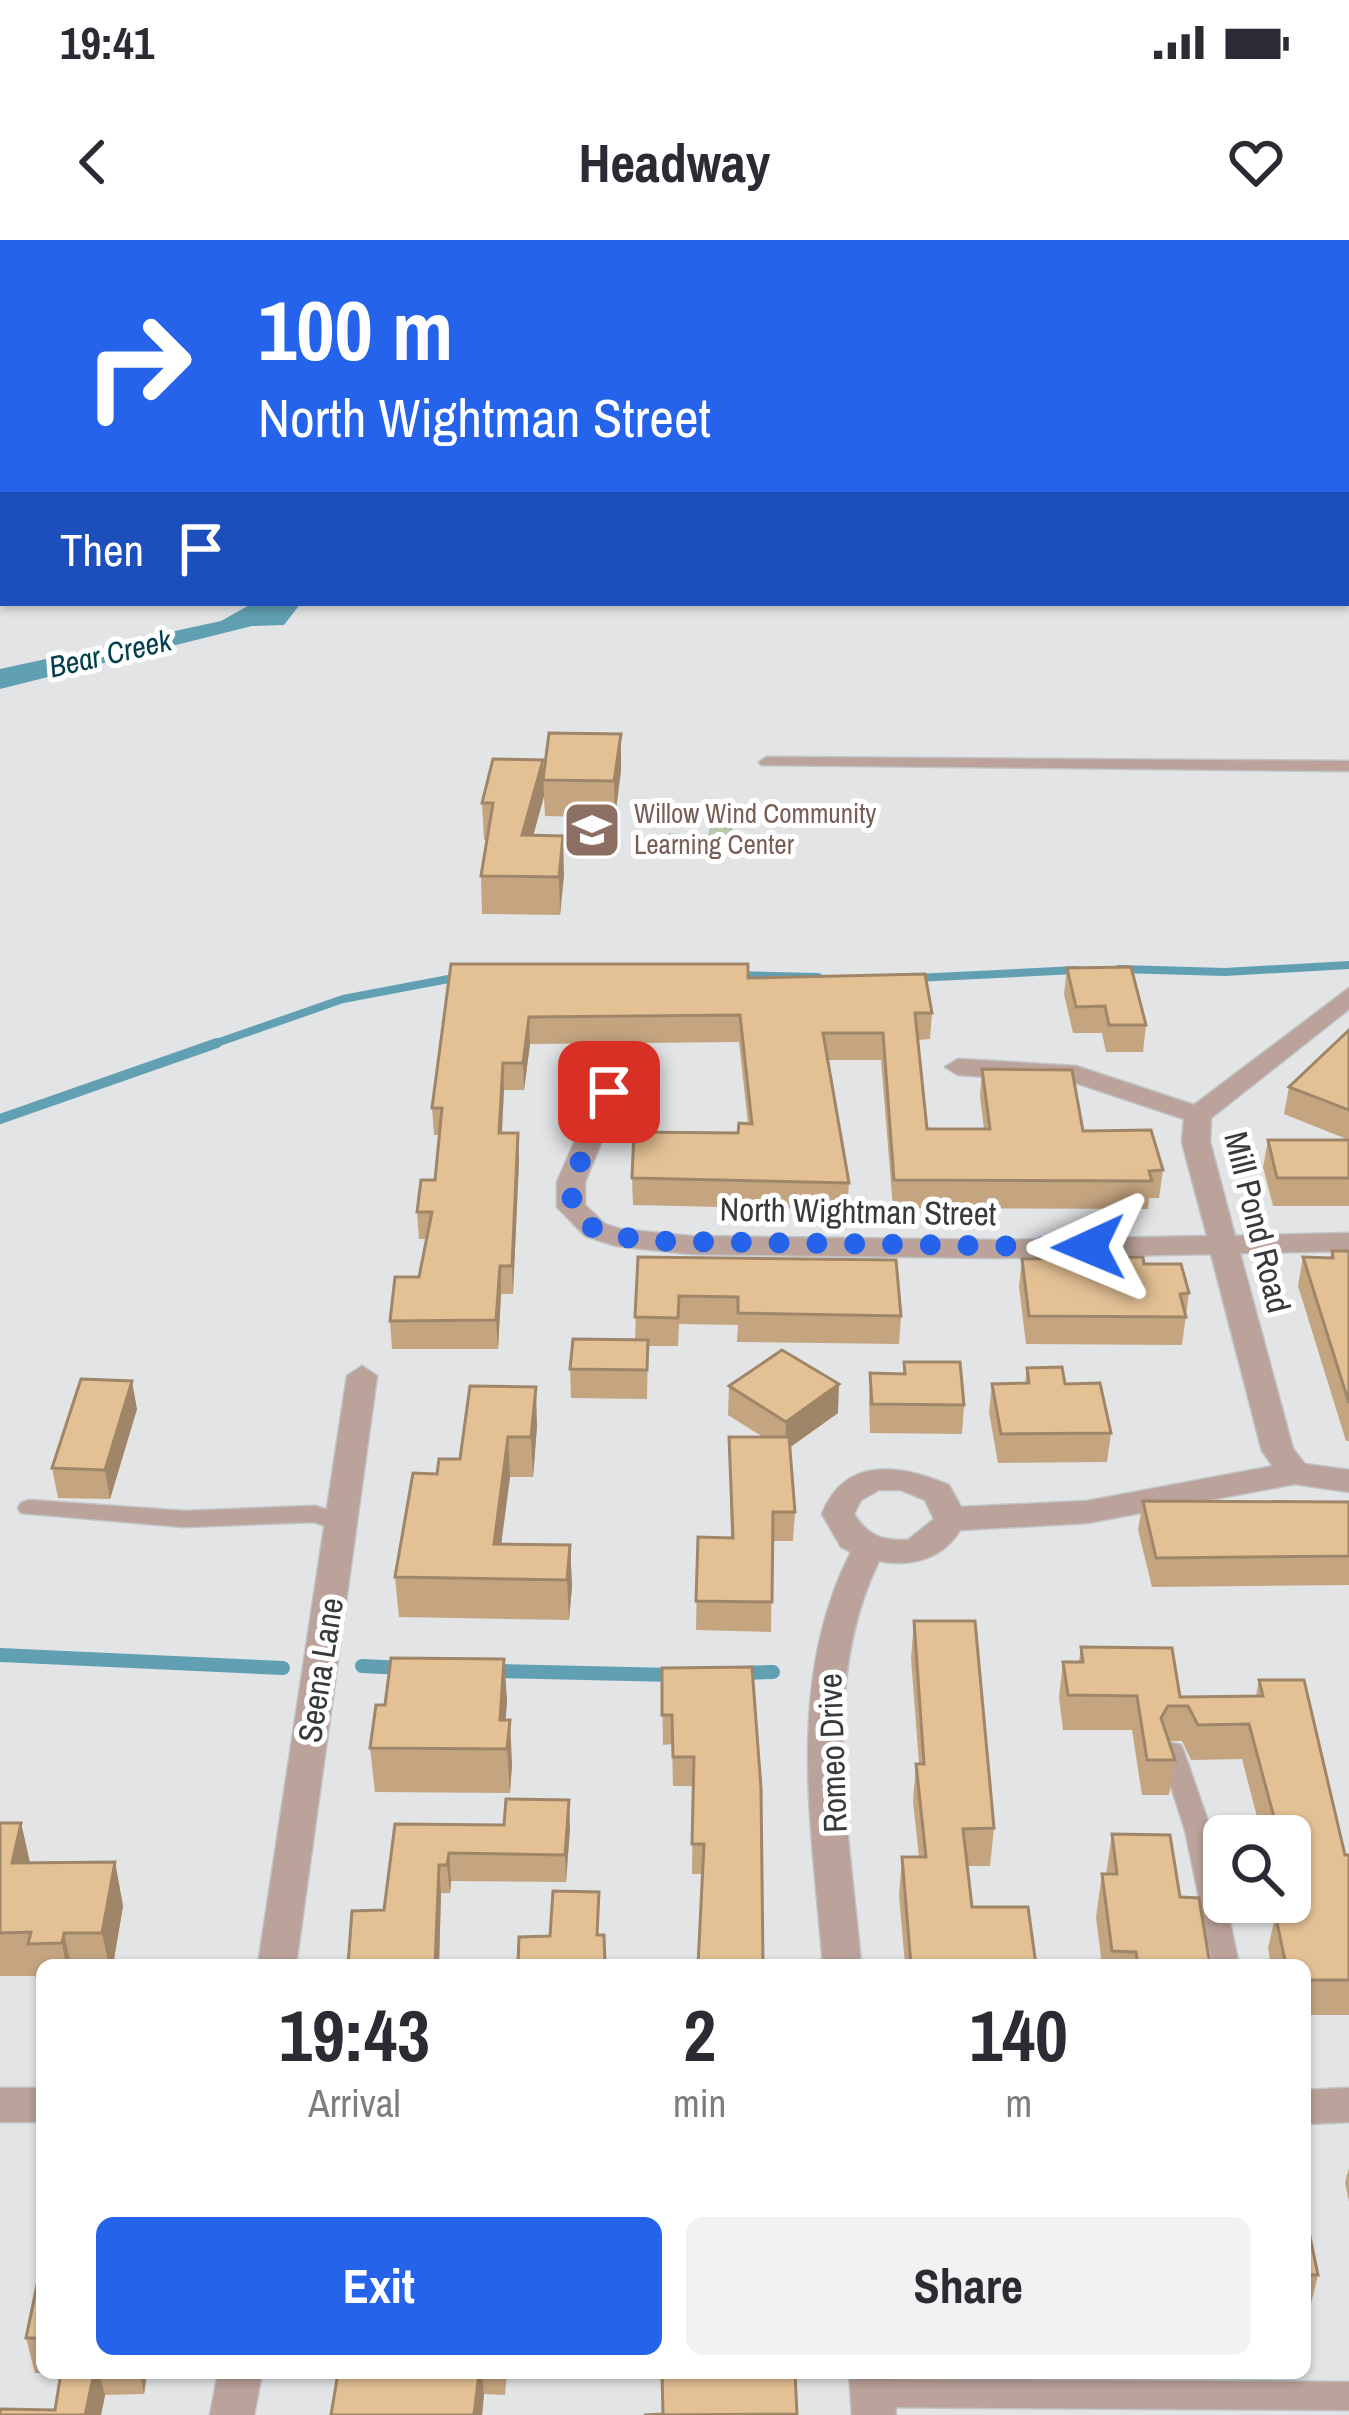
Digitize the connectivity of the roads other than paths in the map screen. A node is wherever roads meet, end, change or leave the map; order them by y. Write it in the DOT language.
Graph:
graph roads {
  1 [pos="767,762"];
  2 [pos="1349,766"];
  3 [pos="1349,996"];
  4 [pos="958,1067"];
  5 [pos="609,1092"];
  6 [pos="1198,1115"];
  7 [pos="1349,1242"];
  8 [pos="1226,1245"];
  9 [pos="362,1376"];
  10 [pos="1294,1473"];
  11 [pos="1349,1481"];
  12 [pos="29,1508"];
  13 [pos="950,1520"];
  14 [pos="343,1534"];
  15 [pos="868,1548"];
  16 [pos="1172,1753"];
  17 [pos="279,1959"];
  18 [pos="842,1959"];
  19 [pos="1225,1959"];
  20 [pos="0,2105"];
  21 [pos="36,2105"];
  22 [pos="1349,2105"];
  23 [pos="1311,2107"];
  24 [pos="239,2379"];
  25 [pos="872,2394"];
  26 [pos="1349,2396"];
  27 [pos="232,2415"];
  1 -- 2 [label="lane"];
  3 -- 6 [label="street, Mill Pond Road"];
  4 -- 6 [label="street"];
  5 -- 8 [label="street, North Wightman Street"];
  6 -- 8 [label="street, Mill Pond Road"];
  7 -- 8 [label="street, North Wightman Street"];
  8 -- 10 [label="street, Mill Pond Road"];
  9 -- 14 [label="street, Seena Lane"];
  10 -- 11 [label="street"];
  10 -- 13 [label="street"];
  12 -- 14 [label="lane"];
  13 -- 15 [label="street"];
  13 -- 15 [label="street"];
  14 -- 17 [label="street, Seena Lane"];
  15 -- 18 [label="street, Romeo Drive"];
  16 -- 19 [label="lane"];
  20 -- 21 [label="street"];
  22 -- 23 [label="street"];
  24 -- 27 [label="street"];
  25 -- 26 [label="lane"];
}
